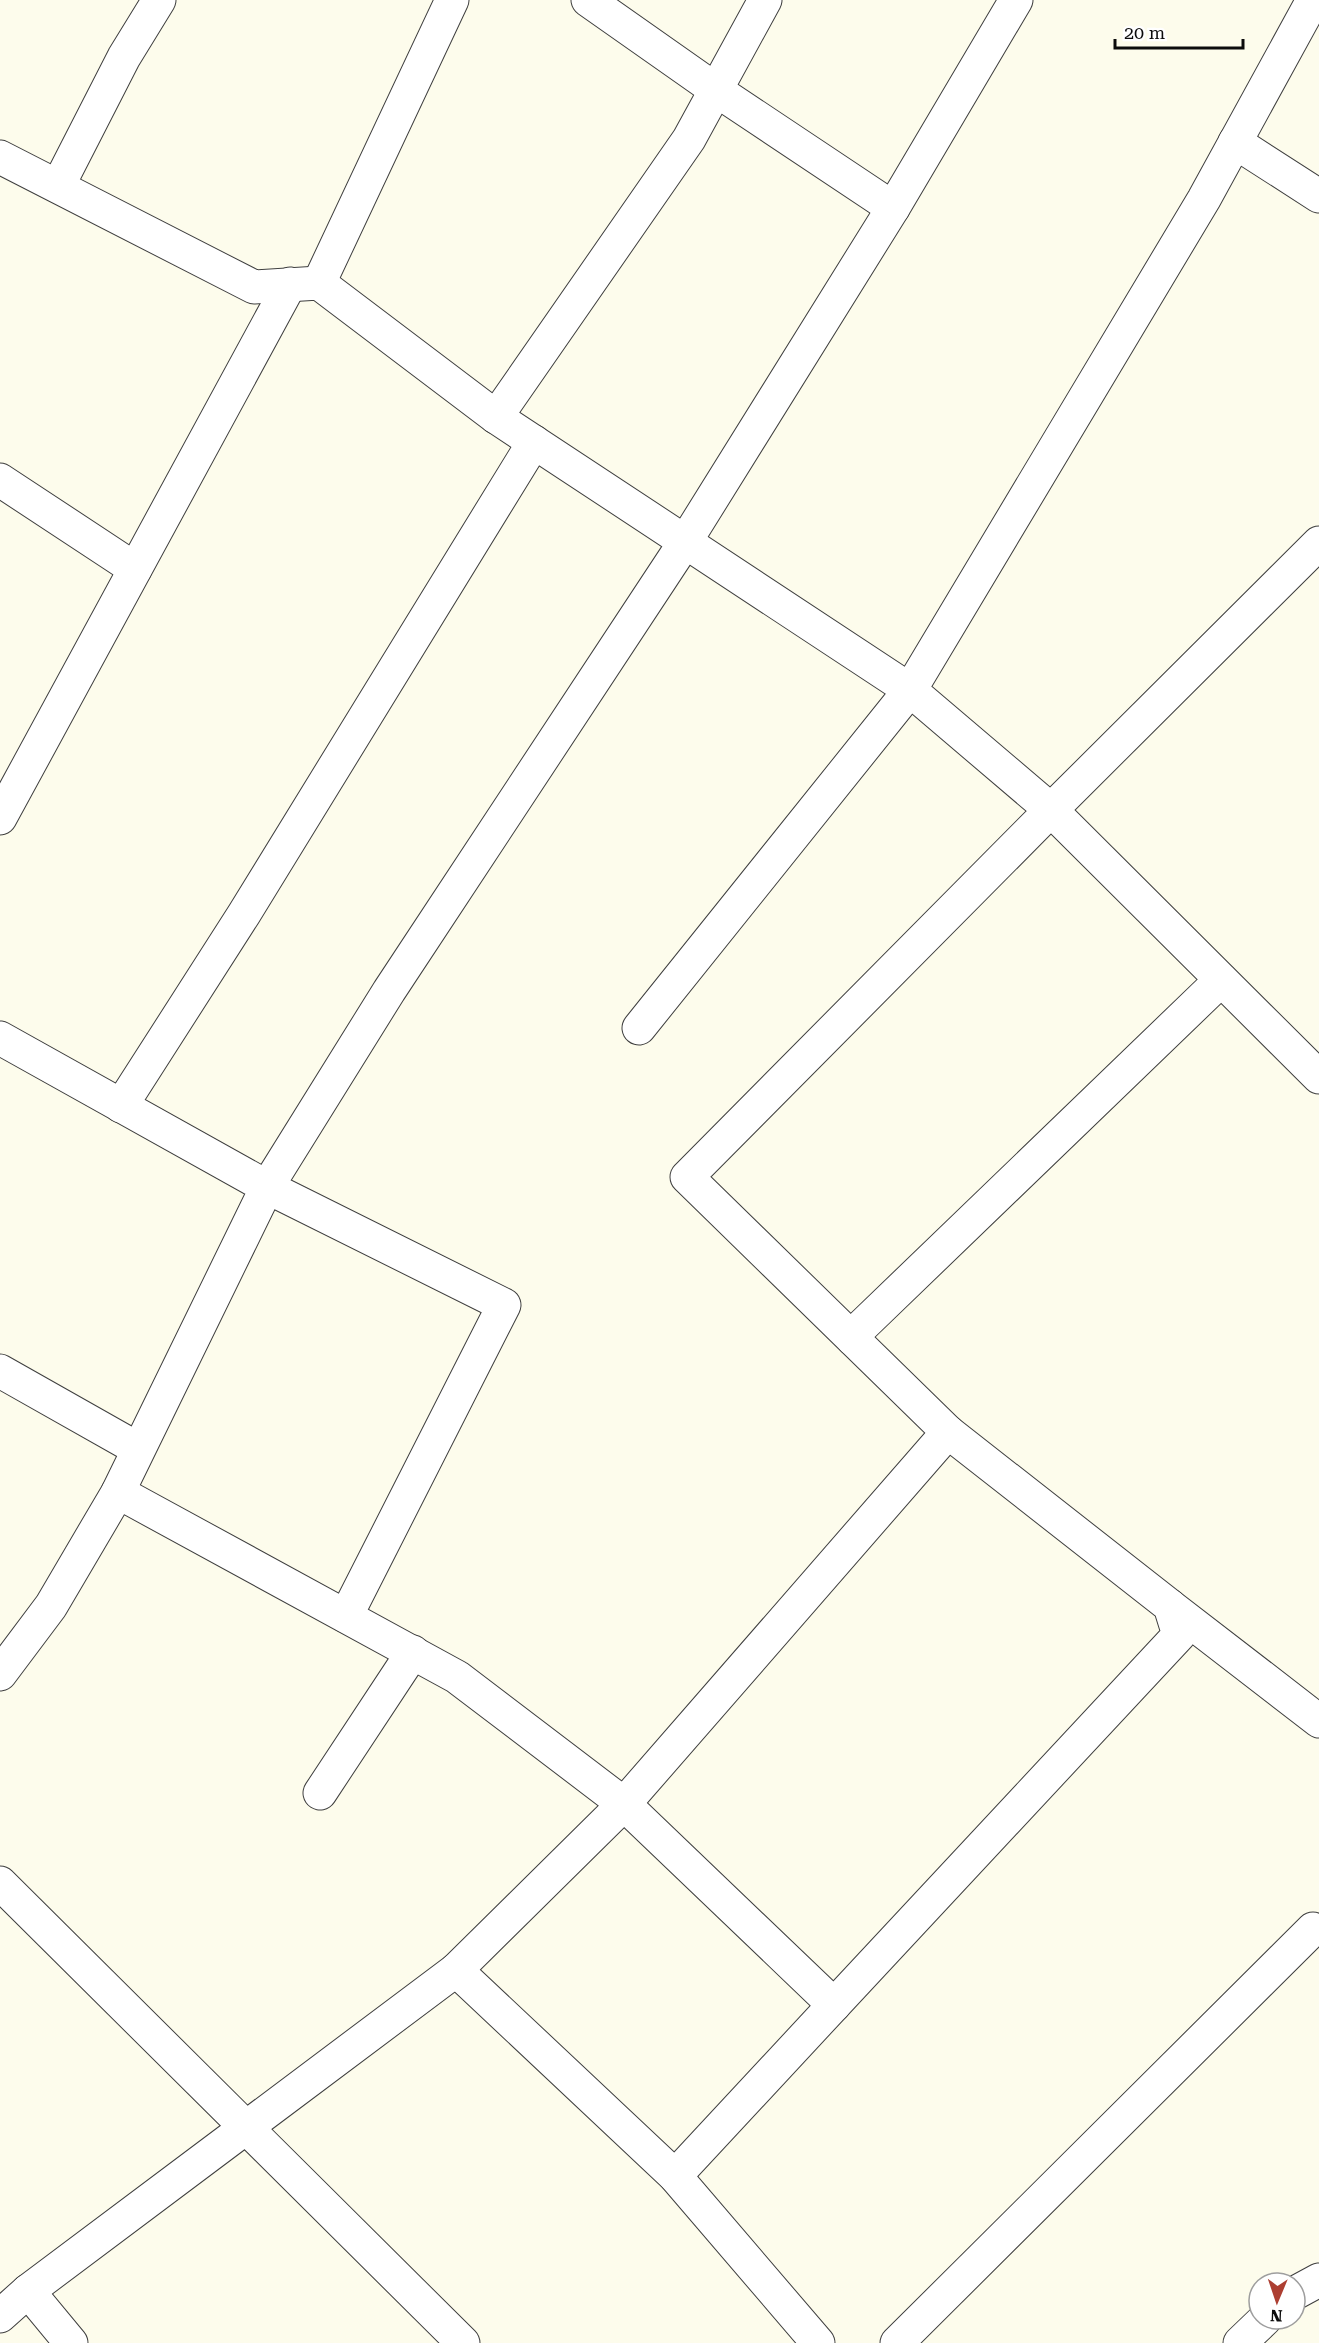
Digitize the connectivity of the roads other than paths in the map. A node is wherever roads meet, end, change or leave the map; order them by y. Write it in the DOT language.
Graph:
graph roads {
  1 [pos="159,0"];
  2 [pos="452,0"];
  3 [pos="588,0"];
  4 [pos="765,0"];
  5 [pos="1017,0"];
  6 [pos="1313,0"];
  7 [pos="716,90"];
  8 [pos="1235,142"];
  9 [pos="0,157"];
  10 [pos="58,186"];
  11 [pos="1319,196"];
  12 [pos="893,208"];
  13 [pos="304,284"];
  14 [pos="496,417"];
  15 [pos="534,442"];
  16 [pos="0,480"];
  17 [pos="685,542"];
  18 [pos="1319,543"];
  19 [pos="135,569"];
  20 [pos="910,690"];
  21 [pos="1051,810"];
  22 [pos="0,818"];
  23 [pos="1221,980"];
  24 [pos="639,1028"];
  25 [pos="0,1038"];
  26 [pos="1319,1077"];
  27 [pos="121,1106"];
  28 [pos="267,1187"];
  29 [pos="853,1339"];
  30 [pos="0,1371"];
  31 [pos="948,1432"];
  32 [pos="138,1449"];
  33 [pos="118,1492"];
  34 [pos="1170,1606"];
  35 [pos="346,1616"];
  36 [pos="413,1652"];
  37 [pos="0,1674"];
  38 [pos="1319,1721"];
  39 [pos="320,1793"];
  40 [pos="624,1804"];
  41 [pos="0,1883"];
  42 [pos="1313,1929"];
  43 [pos="456,1970"];
  44 [pos="834,2005"];
  45 [pos="247,2126"];
  46 [pos="675,2176"];
  47 [pos="28,2291"];
  48 [pos="0,2316"];
  49 [pos="1252,2331"];
  50 [pos="71,2343"];
  51 [pos="464,2343"];
  52 [pos="818,2343"];
  53 [pos="897,2343"];
  54 [pos="1240,2343"];
  1 -- 10 [label="street"];
  2 -- 13 [label="street"];
  3 -- 7 [label="street"];
  4 -- 7 [label="street"];
  5 -- 12 [label="street"];
  6 -- 8 [label="street"];
  7 -- 12 [label="street"];
  7 -- 14 [label="street"];
  8 -- 11 [label="street"];
  8 -- 20 [label="street"];
  9 -- 10 [label="street"];
  10 -- 13 [label="street"];
  12 -- 17 [label="street"];
  13 -- 14 [label="street"];
  13 -- 19 [label="street"];
  14 -- 15 [label="street"];
  15 -- 17 [label="street"];
  15 -- 27 [label="street"];
  16 -- 19 [label="street"];
  17 -- 20 [label="street"];
  17 -- 28 [label="street"];
  18 -- 21 [label="street"];
  19 -- 22 [label="street"];
  20 -- 21 [label="street"];
  20 -- 24 [label="street"];
  21 -- 23 [label="street"];
  21 -- 29 [label="street"];
  23 -- 26 [label="street"];
  23 -- 29 [label="street"];
  25 -- 27 [label="street"];
  27 -- 28 [label="street"];
  28 -- 32 [label="street"];
  28 -- 35 [label="street"];
  29 -- 31 [label="street"];
  30 -- 32 [label="street"];
  31 -- 34 [label="street"];
  31 -- 40 [label="street"];
  32 -- 33 [label="street"];
  33 -- 35 [label="street"];
  33 -- 37 [label="street"];
  34 -- 38 [label="street"];
  34 -- 44 [label="street"];
  35 -- 36 [label="street"];
  36 -- 39 [label="street"];
  36 -- 40 [label="street"];
  40 -- 43 [label="street"];
  40 -- 44 [label="street"];
  41 -- 45 [label="street"];
  42 -- 53 [label="street"];
  43 -- 45 [label="street"];
  43 -- 46 [label="street"];
  44 -- 46 [label="street"];
  45 -- 47 [label="street"];
  45 -- 51 [label="street"];
  46 -- 52 [label="street"];
  47 -- 48 [label="street"];
  47 -- 50 [label="street"];
  49 -- 54 [label="street"];
}
